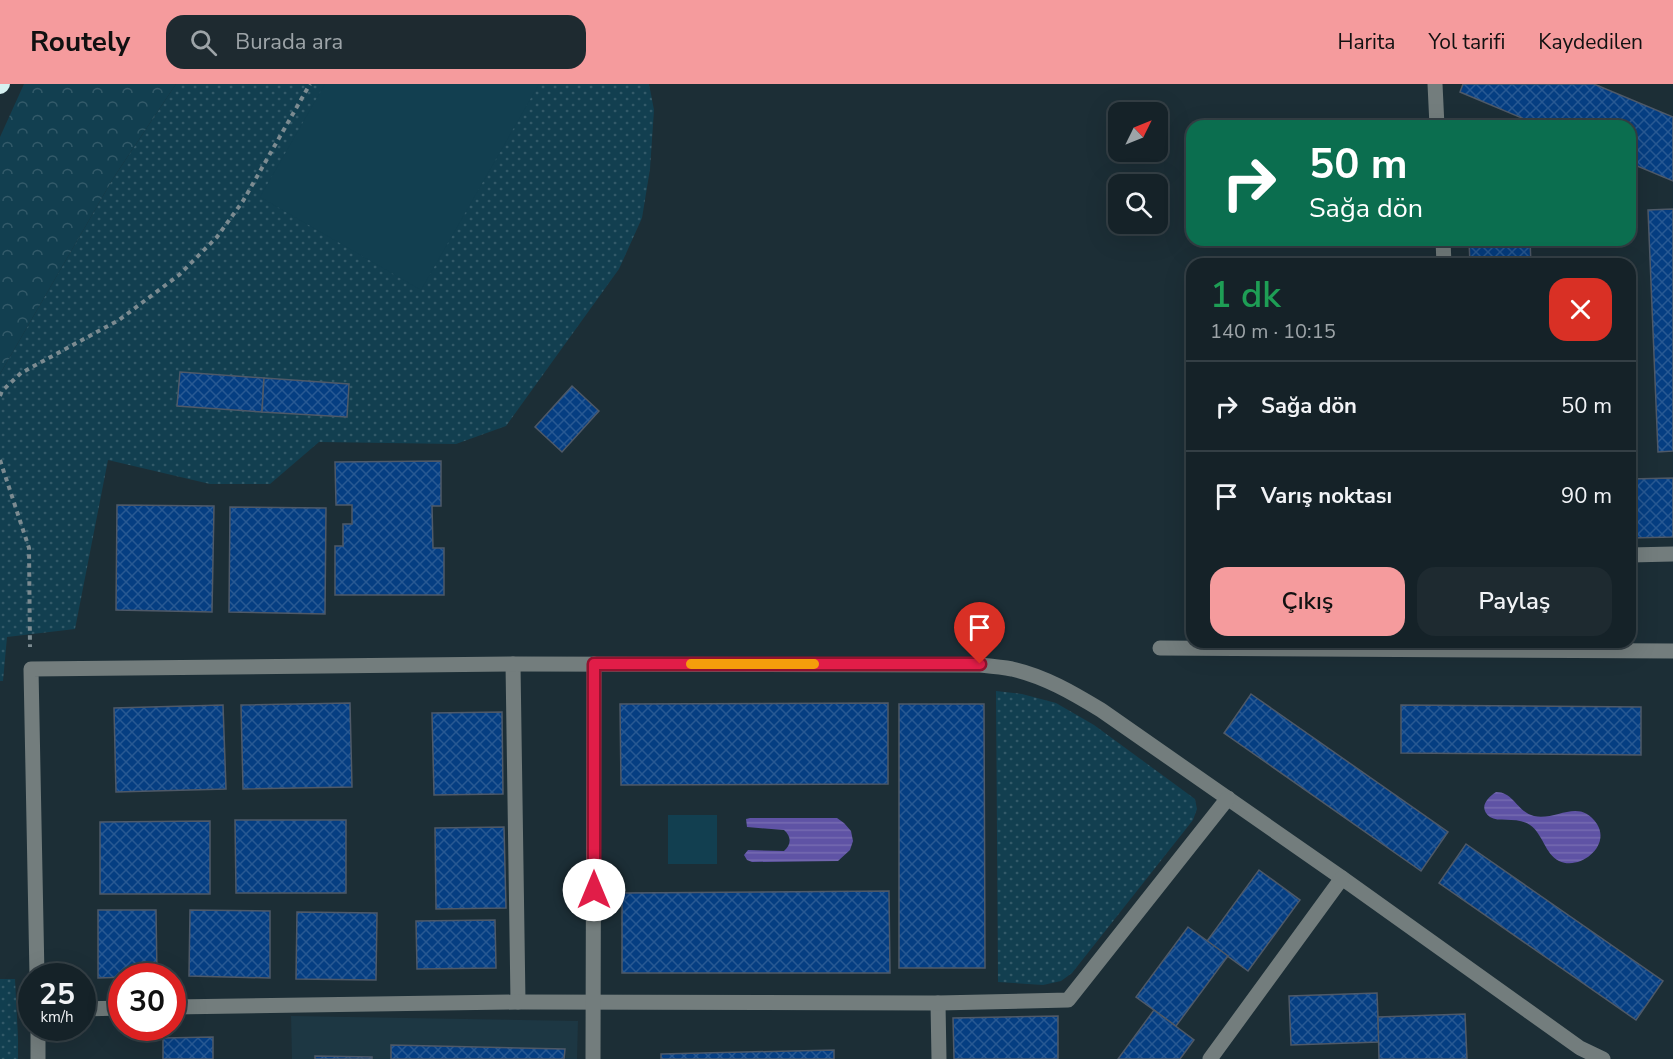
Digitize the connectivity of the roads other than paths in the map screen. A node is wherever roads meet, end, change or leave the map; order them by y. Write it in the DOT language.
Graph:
graph roads {
  1 [pos="1435,84"];
  2 [pos="1437,120"];
  3 [pos="1673,554"];
  4 [pos="1636,555"];
  5 [pos="1160,648"];
  6 [pos="1673,651"];
  7 [pos="513,664"];
  8 [pos="594,664"];
  9 [pos="1227,798"];
  10 [pos="1342,878"];
  11 [pos="37,963"];
  12 [pos="518,1002"];
  13 [pos="594,1002"];
  14 [pos="938,1003"];
  15 [pos="186,1007"];
  16 [pos="38,1041"];
  17 [pos="1580,1054"];
  18 [pos="38,1059"];
  19 [pos="593,1059"];
  20 [pos="939,1059"];
  21 [pos="1210,1059"];
  22 [pos="1603,1059"];
  1 -- 2 [label="street"];
  3 -- 4 [label="street"];
  5 -- 6 [label="street"];
  7 -- 8 [label="street"];
  7 -- 11 [label="street"];
  7 -- 12 [label="street"];
  8 -- 9 [label="street"];
  8 -- 13 [label="street"];
  9 -- 10 [label="street"];
  9 -- 14 [label="street"];
  10 -- 17 [label="street"];
  10 -- 21 [label="street"];
  12 -- 13 [label="street"];
  12 -- 15 [label="street"];
  13 -- 14 [label="street"];
  13 -- 19 [label="street"];
  14 -- 20 [label="street"];
  16 -- 18 [label="street"];
  17 -- 22 [label="street"];
}
